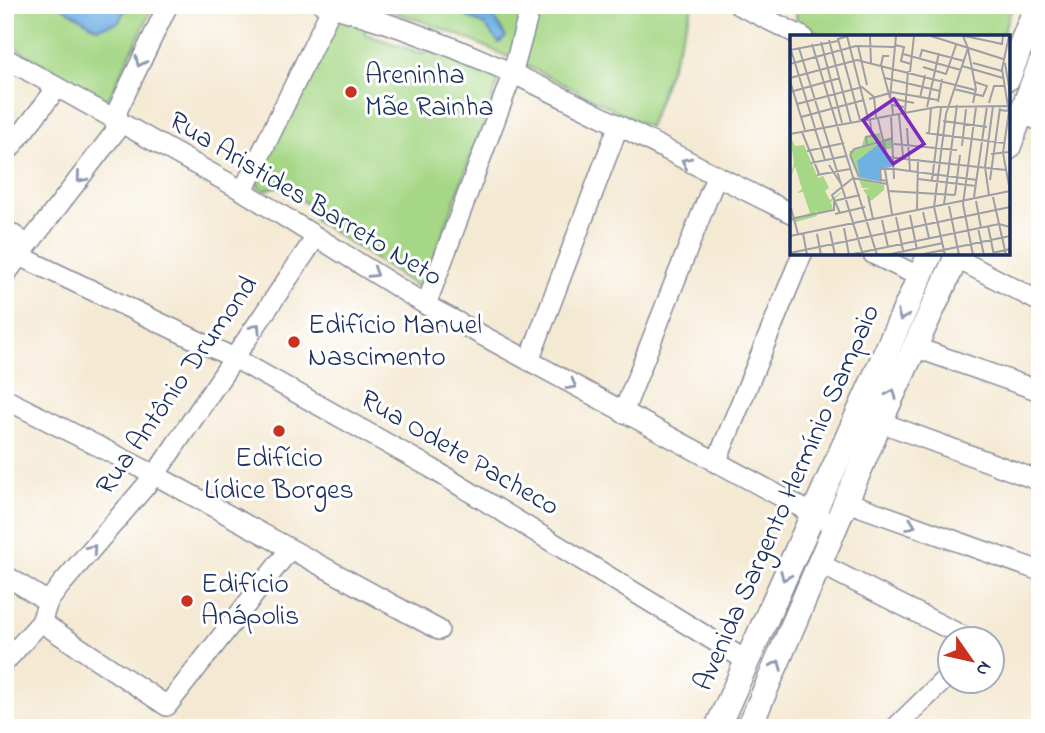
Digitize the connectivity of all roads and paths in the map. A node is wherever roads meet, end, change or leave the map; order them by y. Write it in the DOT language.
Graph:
graph roads {
  1 [pos="168,5"];
  2 [pos="531,5"];
  3 [pos="738,5"];
  4 [pos="1037,5"];
  5 [pos="328,6"];
  6 [pos="799,35"];
  7 [pos="5,58"];
  8 [pos="1040,65"];
  9 [pos="1010,73"];
  10 [pos="512,75"];
  11 [pos="57,88"];
  12 [pos="1031,117"];
  13 [pos="117,121"];
  14 [pos="618,127"];
  15 [pos="1010,145"];
  16 [pos="5,155"];
  17 [pos="716,177"];
  18 [pos="243,191"];
  19 [pos="790,213"];
  20 [pos="5,229"];
  21 [pos="316,237"];
  22 [pos="24,251"];
  23 [pos="801,256"];
  24 [pos="877,256"];
  25 [pos="929,256"];
  26 [pos="957,256"];
  27 [pos="5,275"];
  28 [pos="919,276"];
  29 [pos="1040,302"];
  30 [pos="426,305"];
  31 [pos="914,347"];
  32 [pos="236,359"];
  33 [pos="529,360"];
  34 [pos="1040,391"];
  35 [pos="5,399"];
  36 [pos="623,413"];
  37 [pos="880,422"];
  38 [pos="716,463"];
  39 [pos="155,475"];
  40 [pos="1040,481"];
  41 [pos="847,502"];
  42 [pos="813,514"];
  43 [pos="836,526"];
  44 [pos="289,549"];
  45 [pos="820,564"];
  46 [pos="1040,571"];
  47 [pos="5,575"];
  48 [pos="48,602"];
  49 [pos="41,622"];
  50 [pos="938,624"];
  51 [pos="439,630"];
  52 [pos="747,661"];
  53 [pos="5,662"];
  54 [pos="936,688"];
  55 [pos="717,728"];
  56 [pos="749,728"];
  57 [pos="895,728"];
  1 -- 13 [label="street, one-way"];
  2 -- 10 [label="street"];
  3 -- 6 [label="street"];
  4 -- 9 [label="main road"];
  5 -- 10 [label="street"];
  5 -- 18 [label="street"];
  7 -- 11 [label="street, Rua Aristides Barreto Neto"];
  8 -- 12 [label="main road"];
  10 -- 14 [label="street"];
  10 -- 30 [label="street"];
  11 -- 13 [label="street, Rua Aristides Barreto Neto"];
  11 -- 16 [label="street"];
  12 -- 15 [label="main road"];
  13 -- 18 [label="street, Rua Aristides Barreto Neto"];
  13 -- 22 [label="street, one-way"];
  17 -- 14 [label="street, one-way"];
  14 -- 33 [label="street"];
  17 -- 19 [label="street"];
  17 -- 36 [label="street"];
  18 -- 21 [label="street, Rua Aristides Barreto Neto"];
  20 -- 22 [label="street, Rua Odete Pacheco"];
  21 -- 30 [label="street, Rua Aristides Barreto Neto, one-way"];
  32 -- 21 [label="street, Rua Antônio Drumond, one-way"];
  22 -- 27 [label="street"];
  22 -- 32 [label="street, Rua Odete Pacheco"];
  23 -- 38 [label="street"];
  24 -- 28 [label="street"];
  25 -- 28 [label="main road, Avenida Sargento Hermínio Sampaio"];
  26 -- 29 [label="street"];
  26 -- 31 [label="main road, Avenida Sargento Hermínio Sampaio"];
  28 -- 42 [label="main road, Avenida Sargento Hermínio Sampaio, one-way"];
  30 -- 33 [label="street, Rua Aristides Barreto Neto"];
  31 -- 34 [label="street"];
  37 -- 31 [label="main road, Avenida Sargento Hermínio Sampaio, one-way"];
  32 -- 39 [label="street, Rua Antônio Drumond"];
  32 -- 52 [label="street, Rua Odete Pacheco"];
  33 -- 36 [label="street, Rua Aristides Barreto Neto, one-way"];
  35 -- 39 [label="street"];
  36 -- 38 [label="street, Rua Aristides Barreto Neto"];
  37 -- 40 [label="street"];
  37 -- 41 [label="main road, Avenida Sargento Hermínio Sampaio"];
  38 -- 42 [label="street, Rua Aristides Barreto Neto"];
  39 -- 44 [label="street"];
  48 -- 39 [label="street, Rua Antônio Drumond, one-way"];
  41 -- 43 [label="main road, Avenida Sargento Hermínio Sampaio"];
  41 -- 46 [label="street, one-way"];
  42 -- 43 [label="street, Rua Aristides Barreto Neto"];
  42 -- 52 [label="main road, Avenida Sargento Hermínio Sampaio, one-way"];
  43 -- 45 [label="main road, Avenida Sargento Hermínio Sampaio"];
  44 -- 49 [label="street"];
  44 -- 51 [label="street"];
  45 -- 50 [label="street"];
  56 -- 45 [label="main road, Avenida Sargento Hermínio Sampaio, one-way"];
  47 -- 48 [label="street"];
  48 -- 49 [label="street, Rua Antônio Drumond"];
  49 -- 53 [label="street, Rua Antônio Drumond"];
  52 -- 55 [label="main road, Avenida Sargento Hermínio Sampaio"];
  54 -- 57 [label="street"];
}
